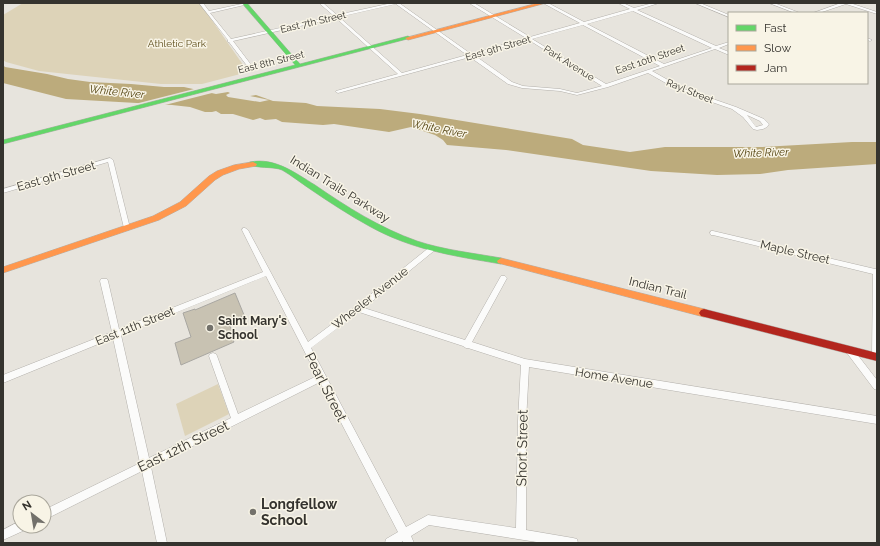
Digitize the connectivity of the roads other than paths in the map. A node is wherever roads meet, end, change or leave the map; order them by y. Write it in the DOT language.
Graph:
graph roads {
  1 [pos="202,3"];
  2 [pos="247,3"];
  3 [pos="321,3"];
  4 [pos="397,3"];
  5 [pos="471,3"];
  6 [pos="544,3"];
  7 [pos="620,3"];
  8 [pos="657,3"];
  9 [pos="697,3"];
  10 [pos="771,3"];
  11 [pos="846,3"];
  12 [pos="634,9"];
  13 [pos="208,12"];
  14 [pos="795,12"];
  15 [pos="818,12"];
  16 [pos="877,13"];
  17 [pos="492,16"];
  18 [pos="728,16"];
  19 [pos="336,17"];
  20 [pos="585,24"];
  21 [pos="435,31"];
  22 [pos="269,32"];
  23 [pos="530,39"];
  24 [pos="229,41"];
  25 [pos="728,43"];
  26 [pos="371,48"];
  27 [pos="716,48"];
  28 [pos="728,54"];
  29 [pos="470,56"];
  30 [pos="299,66"];
  31 [pos="664,66"];
  32 [pos="648,71"];
  33 [pos="254,74"];
  34 [pos="402,75"];
  35 [pos="606,86"];
  36 [pos="338,92"];
  37 [pos="734,108"];
  38 [pos="3,142"];
  39 [pos="3,191"];
  40 [pos="127,228"];
  41 [pos="245,230"];
  42 [pos="713,232"];
  43 [pos="433,248"];
  44 [pos="3,270"];
  45 [pos="877,271"];
  46 [pos="267,273"];
  47 [pos="503,278"];
  48 [pos="104,282"];
  49 [pos="358,309"];
  50 [pos="116,334"];
  51 [pos="466,345"];
  52 [pos="307,347"];
  53 [pos="850,351"];
  54 [pos="213,356"];
  55 [pos="877,357"];
  56 [pos="525,363"];
  57 [pos="322,377"];
  58 [pos="3,379"];
  59 [pos="877,386"];
  60 [pos="236,420"];
  61 [pos="877,420"];
  62 [pos="146,464"];
  63 [pos="52,510"];
  64 [pos="12,530"];
  65 [pos="521,534"];
  66 [pos="3,535"];
  67 [pos="406,538"];
  68 [pos="162,543"];
  69 [pos="390,543"];
  70 [pos="573,543"];
  1 -- 13 [label="street"];
  2 -- 13 [label="street"];
  2 -- 22 [label="street"];
  3 -- 19 [label="street"];
  4 -- 19 [label="street, East 7th Street"];
  4 -- 21 [label="street"];
  5 -- 17 [label="street, Park Avenue"];
  6 -- 17 [label="street, East 8th Street"];
  6 -- 20 [label="street"];
  7 -- 12 [label="street"];
  8 -- 12 [label="street, East 9th Street"];
  9 -- 18 [label="street"];
  10 -- 14 [label="street"];
  11 -- 15 [label="street"];
  11 -- 16 [label="street"];
  12 -- 20 [label="street, East 9th Street"];
  12 -- 27 [label="street"];
  13 -- 24 [label="street"];
  17 -- 21 [label="street, East 8th Street"];
  17 -- 23 [label="street, Park Avenue"];
  19 -- 22 [label="street, East 7th Street"];
  19 -- 26 [label="street"];
  20 -- 23 [label="street, East 9th Street"];
  20 -- 31 [label="street"];
  21 -- 26 [label="street, East 8th Street"];
  21 -- 29 [label="street"];
  22 -- 24 [label="street, East 7th Street"];
  22 -- 30 [label="street"];
  23 -- 29 [label="street, East 9th Street"];
  23 -- 35 [label="street, Park Avenue"];
  24 -- 33 [label="street"];
  25 -- 27 [label="street, East 10th Street"];
  26 -- 30 [label="street, East 8th Street"];
  26 -- 34 [label="street"];
  27 -- 28 [label="street"];
  27 -- 31 [label="street, East 10th Street"];
  29 -- 34 [label="street, East 9th Street"];
  29 -- 35 [label="street, East 10th Street"];
  30 -- 33 [label="street, East 8th Street"];
  31 -- 32 [label="street, East 10th Street"];
  32 -- 35 [label="street, East 10th Street"];
  32 -- 37 [label="street, Rayl Street"];
  33 -- 38 [label="street, East 8th Street"];
  34 -- 36 [label="street, East 9th Street"];
  37 -- 37 [label="street, Rayl Street"];
  39 -- 40 [label="street, East 9th Street"];
  40 -- 43 [label="street, Indian Trails Parkway"];
  40 -- 44 [label="street, Indian Trails Parkway"];
  41 -- 46 [label="street, Pearl Street"];
  42 -- 45 [label="street, Maple Street"];
  43 -- 49 [label="street, Wheeler Avenue"];
  43 -- 53 [label="street, Indian Trail"];
  45 -- 55 [label="street"];
  46 -- 50 [label="street, East 11th Street"];
  46 -- 52 [label="street, Pearl Street"];
  47 -- 51 [label="street"];
  48 -- 50 [label="street"];
  49 -- 51 [label="street, Home Avenue"];
  49 -- 52 [label="street, Wheeler Avenue"];
  50 -- 58 [label="street, East 11th Street"];
  50 -- 62 [label="street"];
  51 -- 56 [label="street, Home Avenue"];
  52 -- 57 [label="street, Pearl Street"];
  53 -- 55 [label="street, Indian Trail"];
  53 -- 59 [label="street"];
  54 -- 60 [label="street"];
  56 -- 61 [label="street, Home Avenue"];
  56 -- 65 [label="street, Short Street"];
  57 -- 60 [label="street, East 12th Street"];
  57 -- 67 [label="street, Pearl Street"];
  60 -- 62 [label="street, East 12th Street"];
  62 -- 63 [label="street, East 12th Street"];
  62 -- 68 [label="street"];
  64 -- 66 [label="street"];
  65 -- 67 [label="street"];
  65 -- 70 [label="street"];
  67 -- 69 [label="street"];
}
